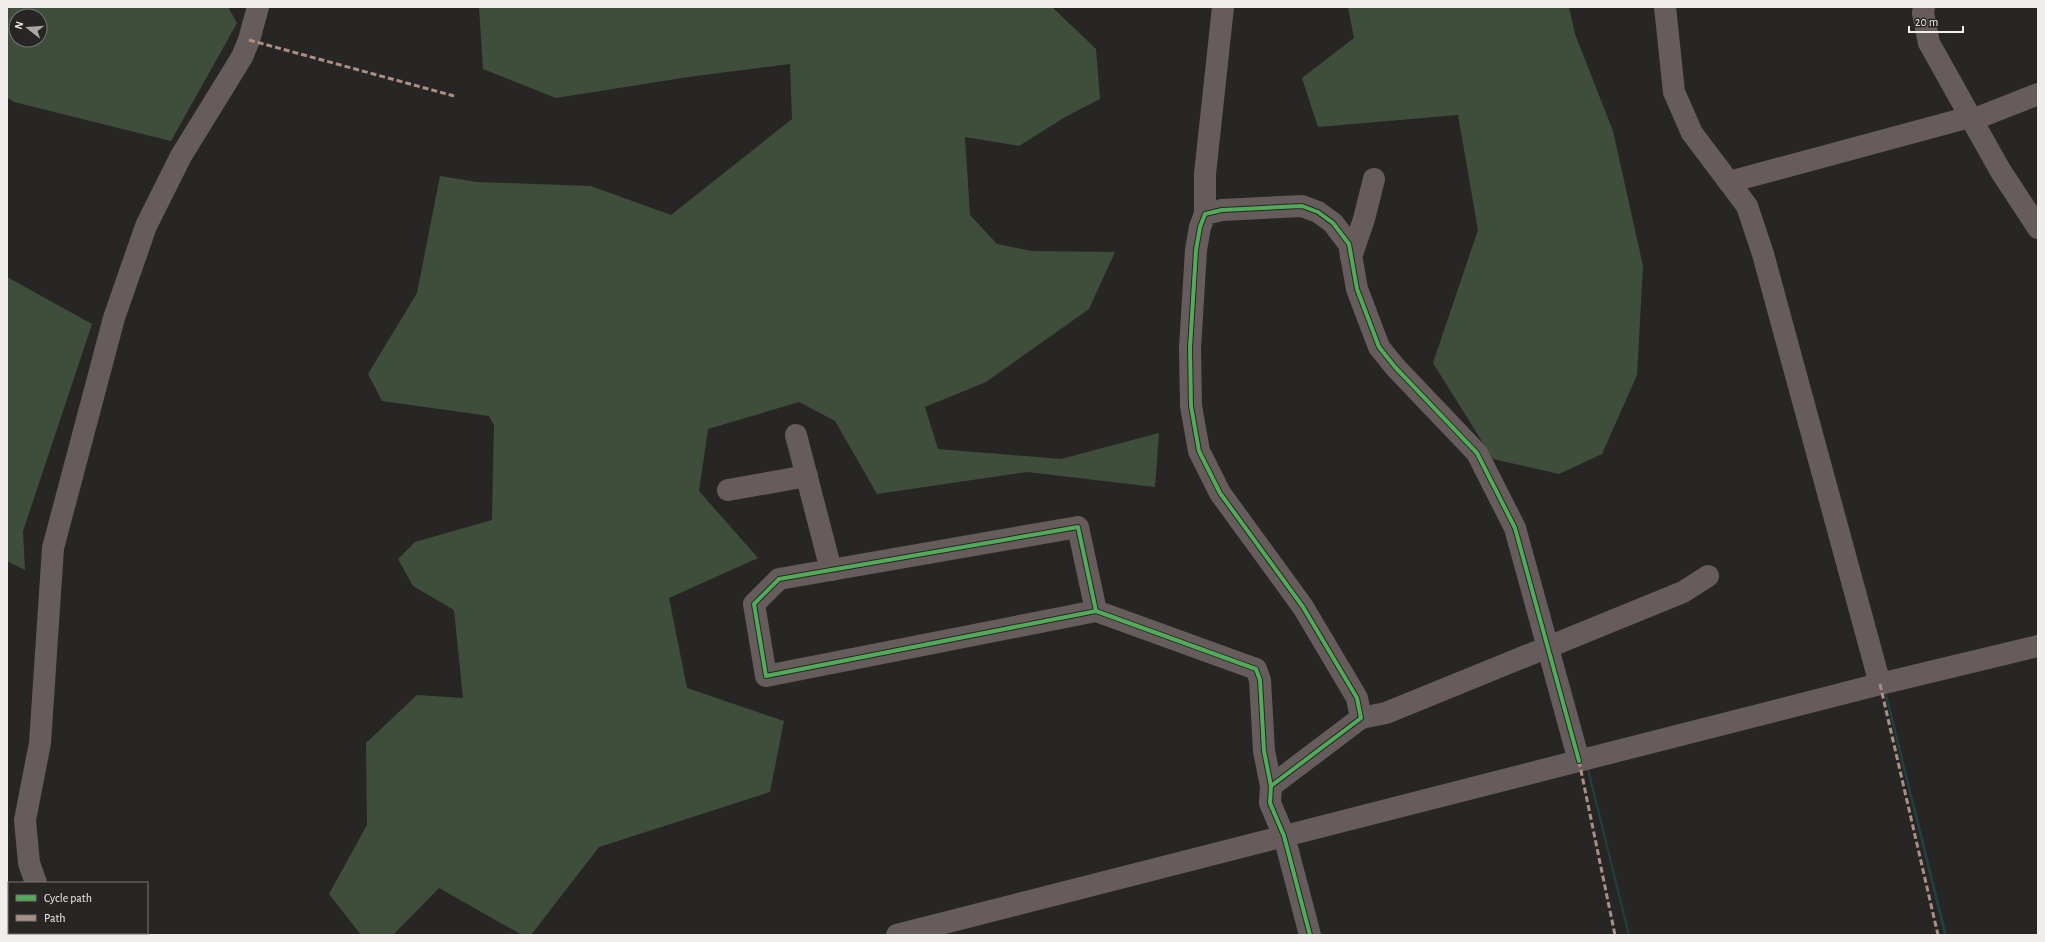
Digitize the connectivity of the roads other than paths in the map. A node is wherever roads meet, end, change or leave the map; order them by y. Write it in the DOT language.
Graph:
graph roads {
  1 [pos="258,7"];
  2 [pos="1223,7"];
  3 [pos="1665,7"];
  4 [pos="1924,7"];
  5 [pos="2038,94"];
  6 [pos="1971,119"];
  7 [pos="1374,179"];
  8 [pos="1729,182"];
  9 [pos="1205,214"];
  10 [pos="2038,228"];
  11 [pos="1351,257"];
  12 [pos="796,435"];
  13 [pos="807,476"];
  14 [pos="728,490"];
  15 [pos="831,570"];
  16 [pos="1708,576"];
  17 [pos="1096,611"];
  18 [pos="1547,646"];
  19 [pos="2038,646"];
  20 [pos="1880,684"];
  21 [pos="1361,718"];
  22 [pos="1579,761"];
  23 [pos="1271,786"];
  24 [pos="1284,836"];
  25 [pos="36,882"];
  26 [pos="897,935"];
  27 [pos="1310,935"];
  1 -- 25 [label="street"];
  2 -- 9 [label="street"];
  3 -- 8 [label="street"];
  4 -- 6 [label="street"];
  5 -- 6 [label="street"];
  6 -- 8 [label="street"];
  6 -- 10 [label="street"];
  7 -- 11 [label="street"];
  8 -- 20 [label="street"];
  9 -- 11 [label="street"];
  9 -- 21 [label="street"];
  11 -- 18 [label="street"];
  12 -- 13 [label="street"];
  13 -- 14 [label="street"];
  13 -- 15 [label="street"];
  15 -- 17 [label="street"];
  15 -- 17 [label="street"];
  16 -- 18 [label="street"];
  17 -- 23 [label="street"];
  18 -- 21 [label="street"];
  18 -- 22 [label="street"];
  19 -- 20 [label="street"];
  20 -- 22 [label="street"];
  21 -- 23 [label="street"];
  22 -- 24 [label="street"];
  23 -- 24 [label="street"];
  24 -- 26 [label="street"];
  24 -- 27 [label="street"];
}
